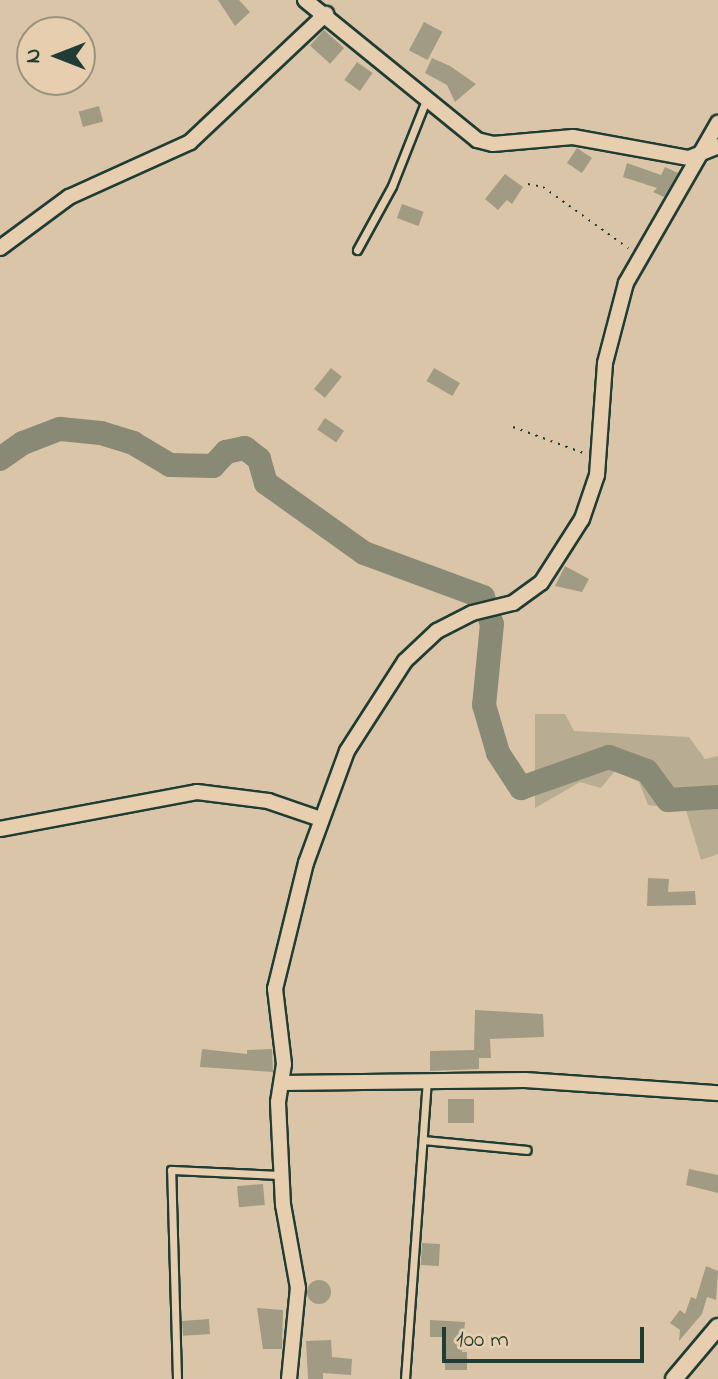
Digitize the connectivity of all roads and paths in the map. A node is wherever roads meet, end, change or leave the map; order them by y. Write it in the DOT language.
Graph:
graph roads {
  1 [pos="305,0"];
  2 [pos="326,14"];
  3 [pos="426,100"];
  4 [pos="718,123"];
  5 [pos="711,148"];
  6 [pos="528,184"];
  7 [pos="0,248"];
  8 [pos="357,250"];
  9 [pos="641,259"];
  10 [pos="513,427"];
  11 [pos="598,458"];
  12 [pos="321,819"];
  13 [pos="0,829"];
  14 [pos="427,1082"];
  15 [pos="282,1083"];
  16 [pos="718,1093"];
  17 [pos="424,1140"];
  18 [pos="527,1150"];
  19 [pos="281,1175"];
  20 [pos="718,1327"];
  21 [pos="177,1379"];
  22 [pos="289,1379"];
  23 [pos="405,1379"];
  24 [pos="674,1379"];
  1 -- 2 [label="street"];
  2 -- 3 [label="street"];
  2 -- 7 [label="street"];
  3 -- 5 [label="street"];
  3 -- 8 [label="lane"];
  4 -- 5 [label="street"];
  5 -- 9 [label="street"];
  6 -- 9 [label="path"];
  9 -- 11 [label="street"];
  10 -- 11 [label="path"];
  11 -- 12 [label="street"];
  12 -- 13 [label="street"];
  12 -- 15 [label="street"];
  14 -- 15 [label="street"];
  14 -- 16 [label="street"];
  14 -- 17 [label="lane"];
  15 -- 19 [label="street"];
  17 -- 18 [label="lane"];
  17 -- 23 [label="lane"];
  19 -- 21 [label="lane"];
  19 -- 22 [label="street"];
  20 -- 24 [label="street"];
}
